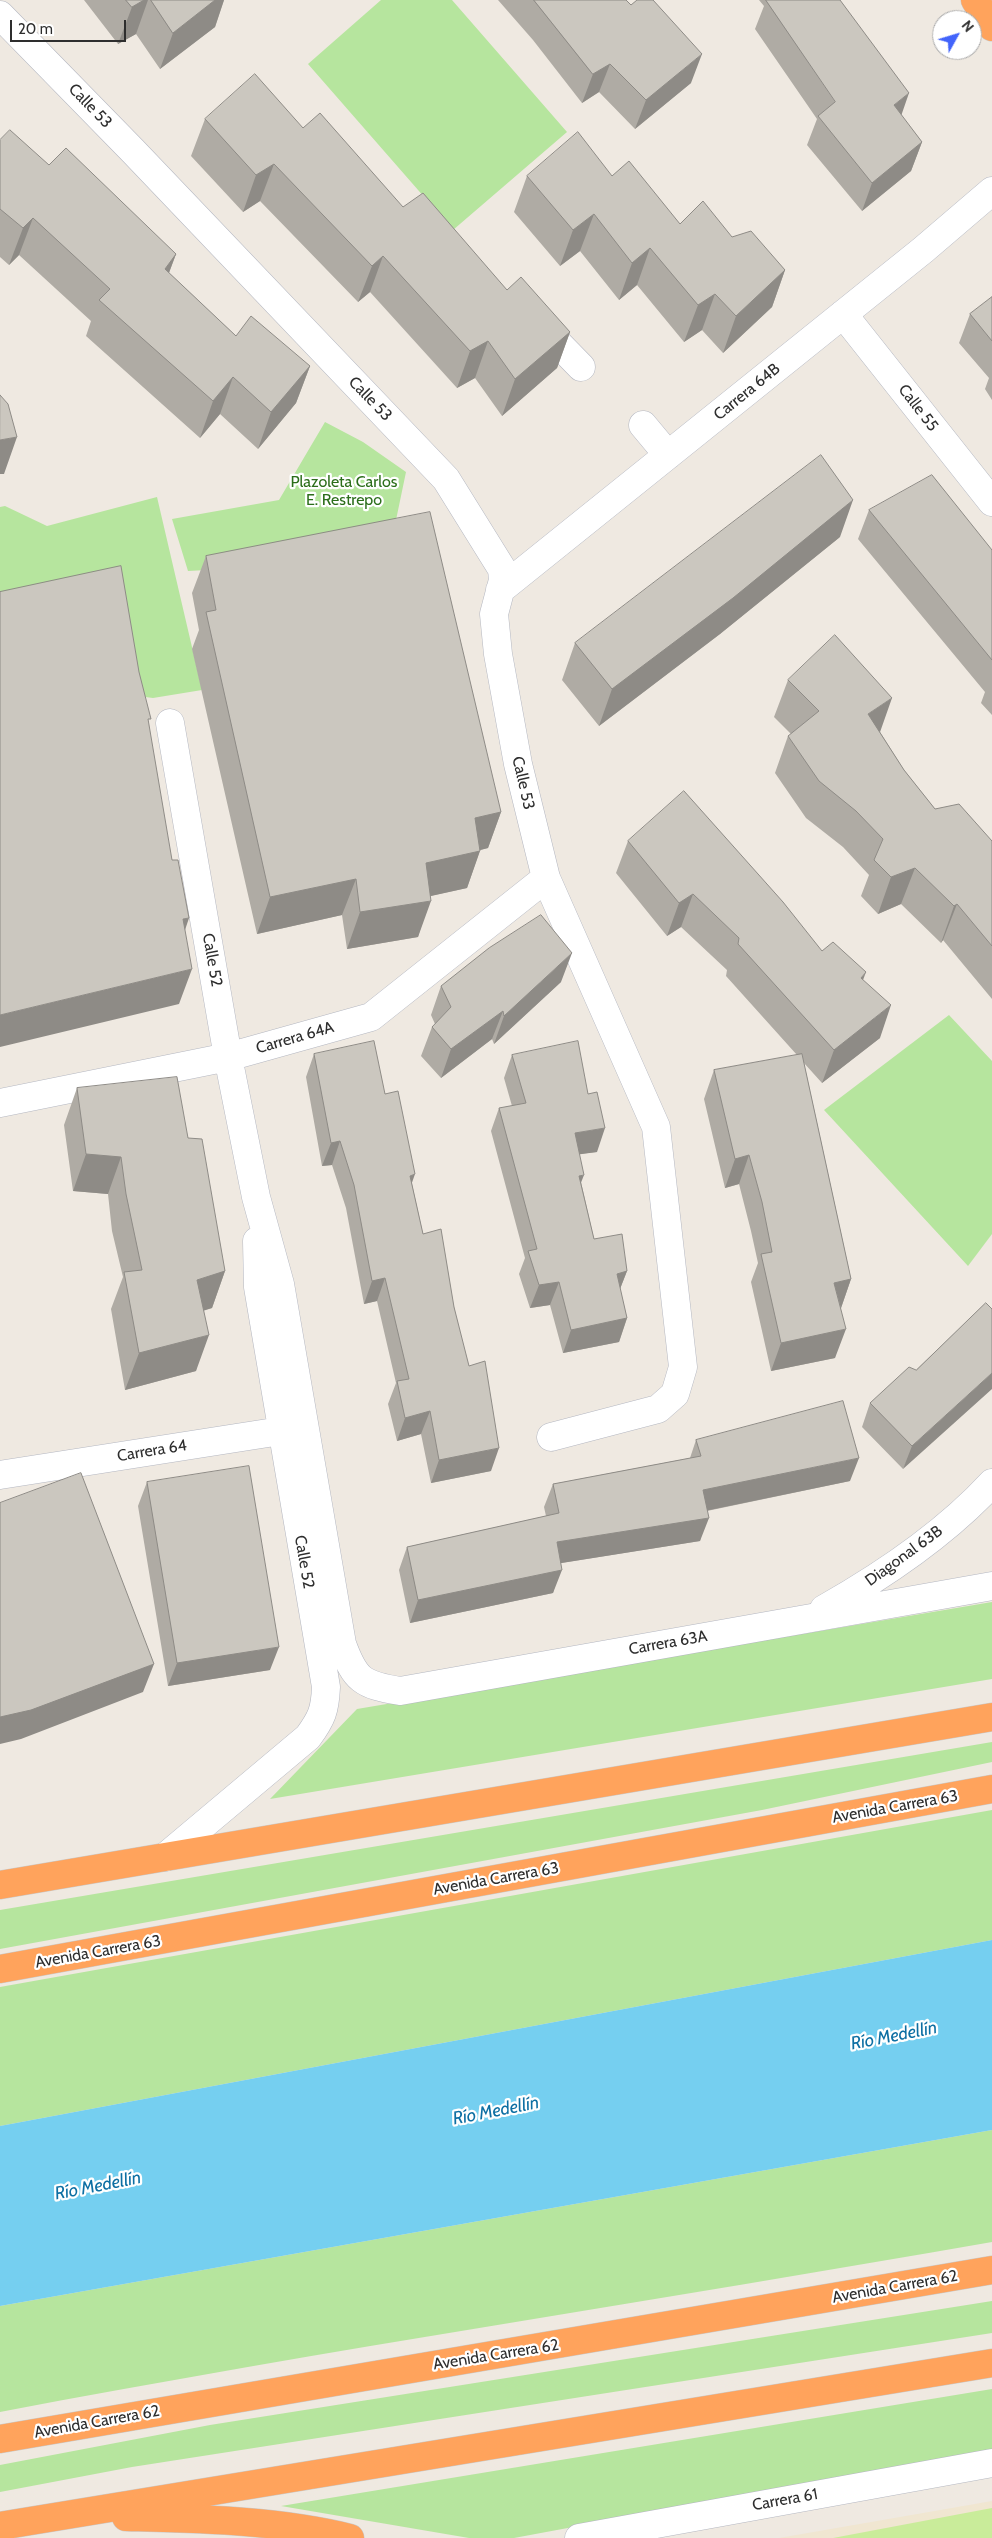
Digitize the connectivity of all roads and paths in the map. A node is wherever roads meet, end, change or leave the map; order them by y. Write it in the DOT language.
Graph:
graph roads {
  1 [pos="975,0"];
  2 [pos="0,15"];
  3 [pos="992,27"];
  4 [pos="992,191"];
  5 [pos="519,304"];
  6 [pos="843,314"];
  7 [pos="581,367"];
  8 [pos="643,425"];
  9 [pos="668,455"];
  10 [pos="992,502"];
  11 [pos="500,590"];
  12 [pos="170,723"];
  13 [pos="546,878"];
  14 [pos="228,1056"];
  15 [pos="0,1103"];
  16 [pos="293,1429"];
  17 [pos="551,1437"];
  18 [pos="0,1475"];
  19 [pos="992,1483"];
  20 [pos="992,1586"];
  21 [pos="808,1619"];
  22 [pos="351,1668"];
  23 [pos="992,1717"];
  24 [pos="992,1789"];
  25 [pos="165,1857"];
  26 [pos="0,1885"];
  27 [pos="0,1969"];
  28 [pos="992,2270"];
  29 [pos="992,2363"];
  30 [pos="0,2439"];
  31 [pos="992,2462"];
  32 [pos="59,2516"];
  33 [pos="0,2526"];
  34 [pos="350,2538"];
  35 [pos="578,2538"];
  1 -- 3 [label="highway"];
  2 -- 11 [label="street, Calle 53"];
  4 -- 6 [label="street, Carrera 64B"];
  5 -- 7 [label="street"];
  6 -- 9 [label="street, Carrera 64B"];
  6 -- 10 [label="street, Calle 55"];
  8 -- 9 [label="street"];
  9 -- 11 [label="street, Carrera 64B"];
  11 -- 13 [label="street, Calle 53"];
  12 -- 14 [label="street, Calle 52"];
  13 -- 14 [label="street, Carrera 64A"];
  13 -- 17 [label="street, Calle 53"];
  14 -- 15 [label="street, Carrera 64A"];
  14 -- 16 [label="street, Calle 52"];
  16 -- 18 [label="street, Carrera 64"];
  16 -- 22 [label="street, Calle 52"];
  16 -- 25 [label="street, Calle 52"];
  19 -- 21 [label="street, Diagonal 63B"];
  20 -- 21 [label="street, Carrera 63A"];
  21 -- 22 [label="street, Carrera 63A"];
  23 -- 25 [label="highway"];
  24 -- 27 [label="highway, Avenida Carrera 63"];
  25 -- 26 [label="highway"];
  28 -- 30 [label="highway, Avenida Carrera 62"];
  29 -- 32 [label="highway"];
  31 -- 35 [label="street, Carrera 61"];
  32 -- 33 [label="highway"];
  32 -- 34 [label="highway"];
}
